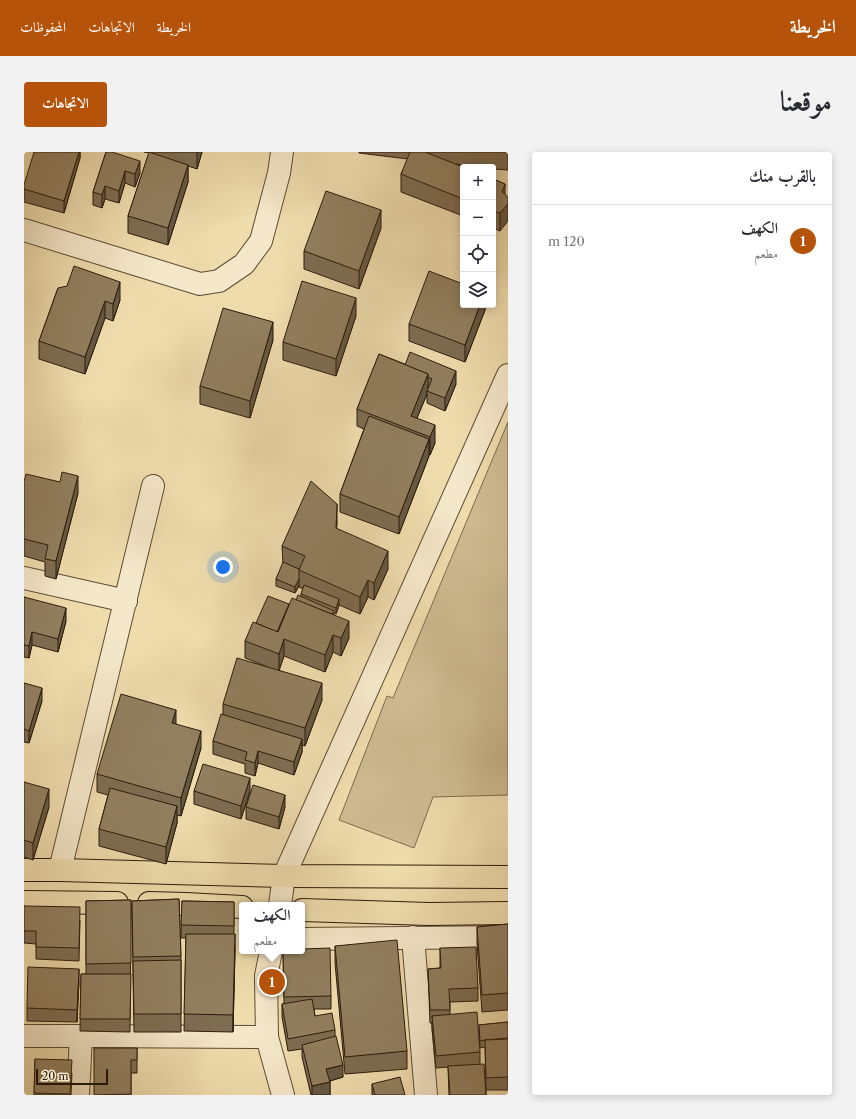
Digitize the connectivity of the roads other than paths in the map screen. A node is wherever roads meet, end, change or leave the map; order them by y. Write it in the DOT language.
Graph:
graph roads {
  1 [pos="282,152"];
  2 [pos="24,230"];
  3 [pos="508,375"];
  4 [pos="153,486"];
  5 [pos="24,578"];
  6 [pos="126,601"];
  7 [pos="24,870"];
  8 [pos="60,870"];
  9 [pos="284,876"];
  10 [pos="508,877"];
  11 [pos="24,902"];
  12 [pos="280,902"];
  13 [pos="239,907"];
  14 [pos="305,910"];
  15 [pos="508,913"];
  16 [pos="413,937"];
  17 [pos="508,937"];
  18 [pos="305,939"];
  19 [pos="270,954"];
  20 [pos="24,1036"];
  21 [pos="81,1036"];
  22 [pos="267,1037"];
  23 [pos="78,1095"];
  24 [pos="283,1095"];
  25 [pos="426,1095"];
  1 -- 2 [label="street"];
  3 -- 9 [label="street"];
  4 -- 6 [label="street"];
  5 -- 6 [label="street"];
  6 -- 8 [label="street"];
  7 -- 8 [label="main road"];
  8 -- 9 [label="main road"];
  9 -- 10 [label="main road"];
  9 -- 12 [label="street"];
  11 -- 13 [label="main road"];
  14 -- 15 [label="main road"];
  16 -- 17 [label="street"];
  16 -- 18 [label="street"];
  16 -- 25 [label="street"];
  19 -- 22 [label="street"];
  20 -- 21 [label="street"];
  21 -- 22 [label="street"];
  21 -- 23 [label="street"];
  22 -- 24 [label="street"];
}
